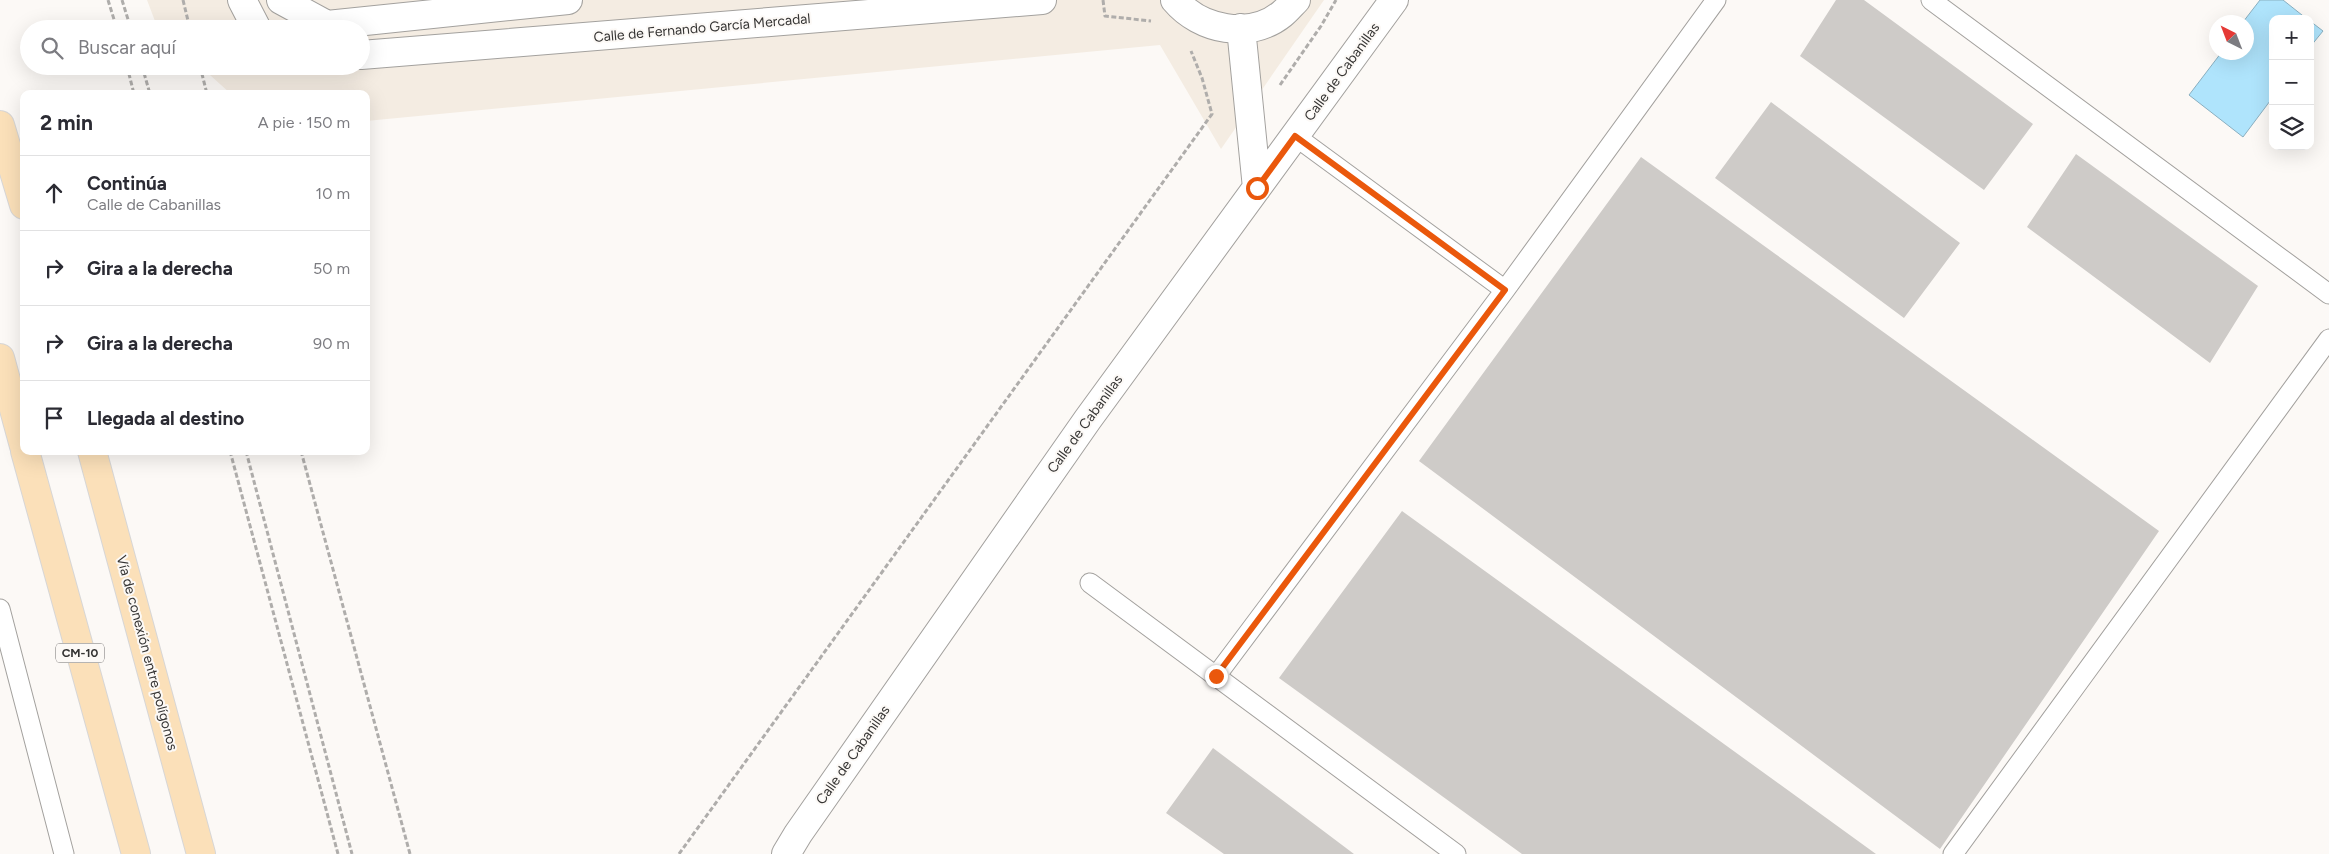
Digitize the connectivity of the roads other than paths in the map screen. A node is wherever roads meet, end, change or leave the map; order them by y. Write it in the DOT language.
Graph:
graph roads {
  1 [pos="242,0"];
  2 [pos="281,0"];
  3 [pos="568,0"];
  4 [pos="1042,0"];
  5 [pos="1175,0"];
  6 [pos="1296,0"];
  7 [pos="1394,0"];
  8 [pos="1716,0"];
  9 [pos="1931,0"];
  10 [pos="252,20"];
  11 [pos="318,20"];
  12 [pos="370,21"];
  13 [pos="1241,28"];
  14 [pos="370,54"];
  15 [pos="0,125"];
  16 [pos="1295,136"];
  17 [pos="1257,188"];
  18 [pos="20,192"];
  19 [pos="1505,290"];
  20 [pos="2329,294"];
  21 [pos="2329,339"];
  22 [pos="0,358"];
  23 [pos="20,431"];
  24 [pos="26,455"];
  25 [pos="93,455"];
  26 [pos="1090,583"];
  27 [pos="0,609"];
  28 [pos="1216,676"];
  29 [pos="64,854"];
  30 [pos="136,854"];
  31 [pos="201,854"];
  32 [pos="786,854"];
  33 [pos="1456,854"];
  34 [pos="1953,854"];
  1 -- 10 [label="street"];
  2 -- 11 [label="street"];
  3 -- 12 [label="street"];
  4 -- 14 [label="street, Calle de Fernando García Mercadal"];
  5 -- 13 [label="street"];
  6 -- 13 [label="street"];
  7 -- 16 [label="street, Calle de Cabanillas"];
  8 -- 19 [label="lane"];
  9 -- 20 [label="lane"];
  13 -- 17 [label="street"];
  15 -- 18 [label="main road"];
  16 -- 17 [label="street, Calle de Cabanillas"];
  16 -- 19 [label="lane"];
  17 -- 32 [label="street, Calle de Cabanillas"];
  19 -- 28 [label="lane"];
  21 -- 34 [label="lane"];
  22 -- 23 [label="main road"];
  24 -- 30 [label="main road, CM-10"];
  25 -- 31 [label="main road, Vía de conexión entre polígonos"];
  26 -- 28 [label="lane"];
  27 -- 29 [label="lane"];
  28 -- 33 [label="lane"];
}
